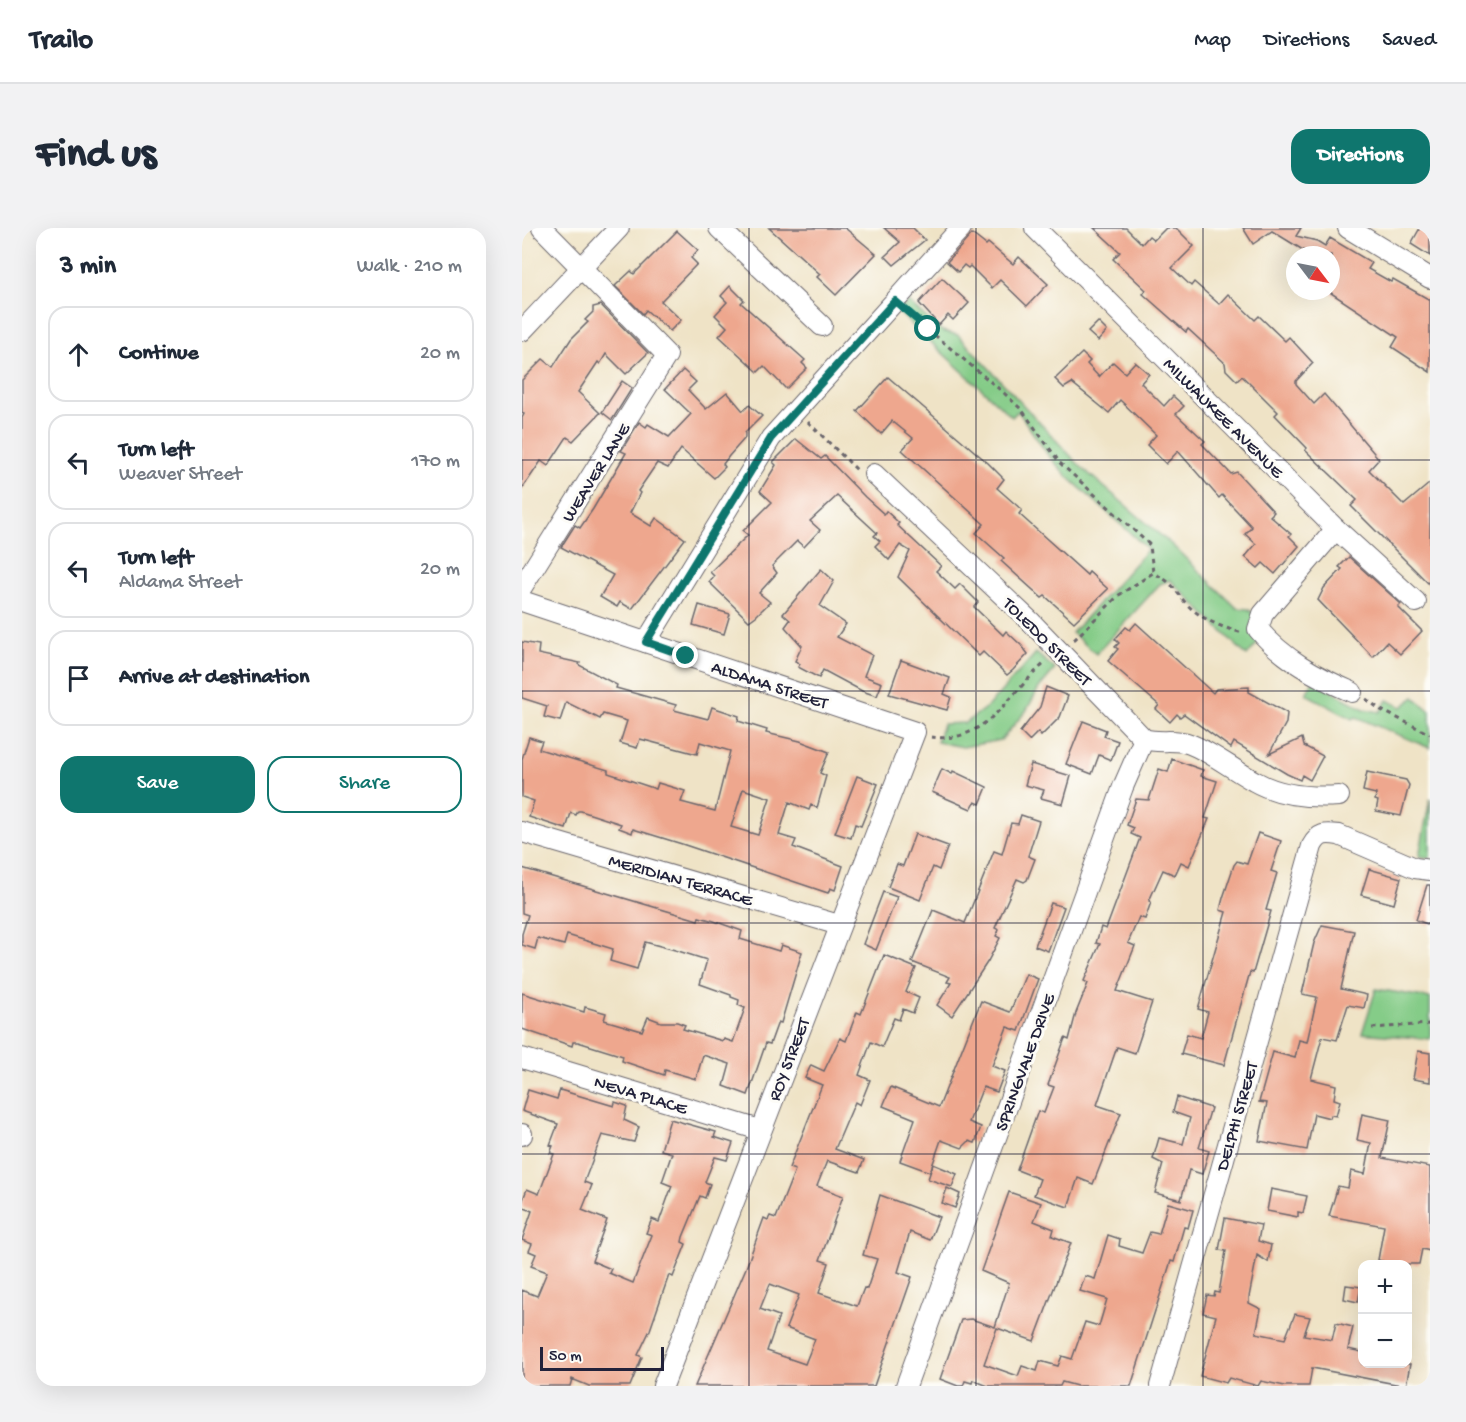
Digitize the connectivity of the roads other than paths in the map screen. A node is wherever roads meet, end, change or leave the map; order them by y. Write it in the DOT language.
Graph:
graph roads {
  1 [pos="542,228"];
  2 [pos="619,228"];
  3 [pos="719,228"];
  4 [pos="961,228"];
  5 [pos="1035,228"];
  6 [pos="1348,228"];
  7 [pos="582,267"];
  8 [pos="1430,278"];
  9 [pos="822,326"];
  10 [pos="522,331"];
  11 [pos="874,474"];
  12 [pos="1336,529"];
  13 [pos="522,587"];
  14 [pos="522,601"];
  15 [pos="1416,602"];
  16 [pos="646,642"];
  17 [pos="1352,692"];
  18 [pos="915,732"];
  19 [pos="1144,740"];
  20 [pos="1339,796"];
  21 [pos="522,832"];
  22 [pos="1430,870"];
  23 [pos="839,925"];
  24 [pos="522,1058"];
  25 [pos="760,1130"];
  26 [pos="663,1386"];
  27 [pos="906,1386"];
  28 [pos="1160,1386"];
  1 -- 7 [label="street"];
  2 -- 7 [label="street"];
  3 -- 9 [label="street"];
  4 -- 16 [label="street"];
  5 -- 12 [label="street, MILWAUKEE AVENUE"];
  6 -- 8 [label="street"];
  7 -- 10 [label="street"];
  7 -- 13 [label="street, WEAVER LANE"];
  11 -- 19 [label="street, TOLEDO STREET"];
  12 -- 15 [label="street, MILWAUKEE AVENUE"];
  12 -- 17 [label="street"];
  14 -- 16 [label="street, ALDAMA STREET"];
  16 -- 18 [label="street, ALDAMA STREET"];
  18 -- 23 [label="street, ROY STREET"];
  19 -- 20 [label="street"];
  19 -- 27 [label="street, SPRINGVALE DRIVE"];
  21 -- 23 [label="street, MERIDIAN TERRACE"];
  22 -- 28 [label="street, DELPHI STREET"];
  23 -- 25 [label="street, ROY STREET"];
  24 -- 25 [label="street, NEVA PLACE"];
  25 -- 26 [label="street, ROY STREET"];
}
